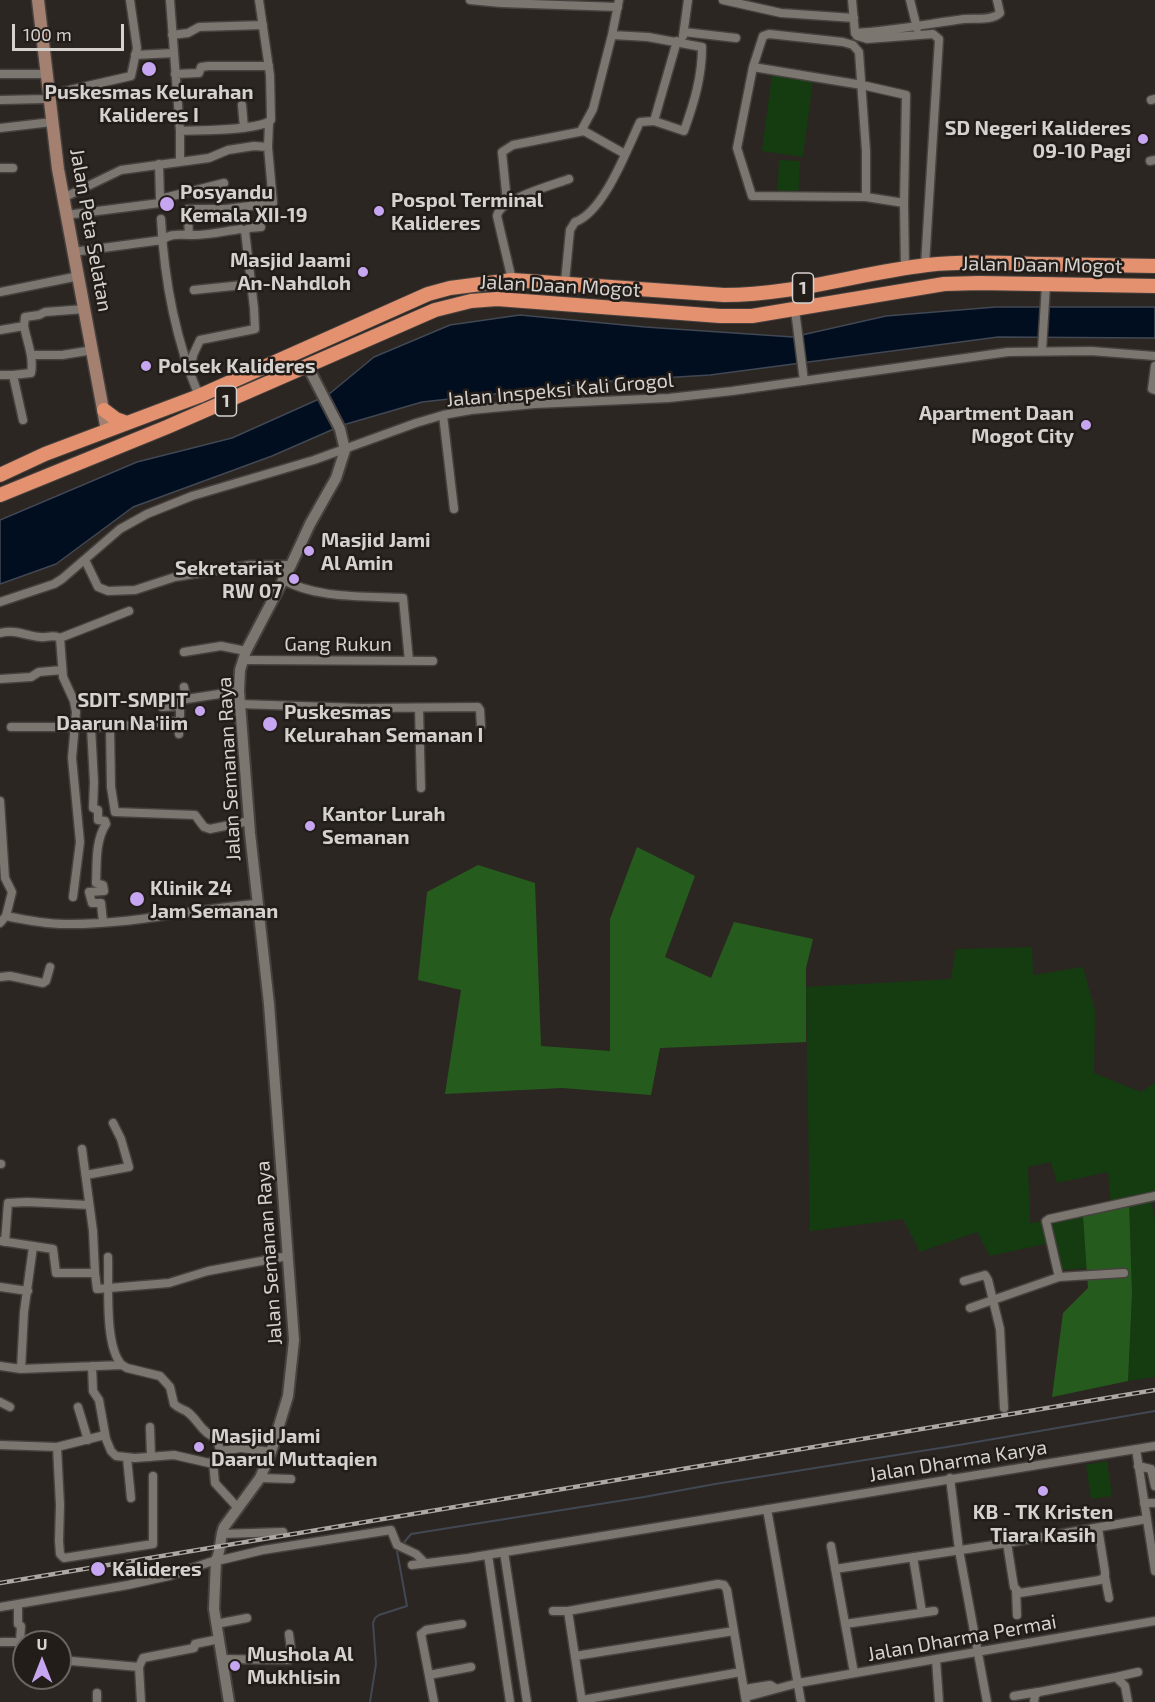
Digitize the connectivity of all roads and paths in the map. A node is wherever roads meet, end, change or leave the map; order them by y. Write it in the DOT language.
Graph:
graph roads {
  1 [pos="38,0"];
  2 [pos="130,0"];
  3 [pos="170,0"];
  4 [pos="259,0"];
  5 [pos="470,0"];
  6 [pos="688,0"];
  7 [pos="723,0"];
  8 [pos="852,0"];
  9 [pos="910,0"];
  10 [pos="998,0"];
  11 [pos="618,3"];
  12 [pos="854,18"];
  13 [pos="263,24"];
  14 [pos="917,27"];
  15 [pos="684,32"];
  16 [pos="855,33"];
  17 [pos="172,35"];
  18 [pos="612,35"];
  19 [pos="736,38"];
  20 [pos="679,41"];
  21 [pos="174,53"];
  22 [pos="135,55"];
  23 [pos="269,66"];
  24 [pos="753,68"];
  25 [pos="0,74"];
  26 [pos="47,74"];
  27 [pos="175,74"];
  28 [pos="862,85"];
  29 [pos="49,96"];
  30 [pos="0,100"];
  31 [pos="242,105"];
  32 [pos="52,122"];
  33 [pos="654,122"];
  34 [pos="269,123"];
  35 [pos="0,128"];
  36 [pos="244,128"];
  37 [pos="180,131"];
  38 [pos="581,132"];
  39 [pos="268,147"];
  40 [pos="625,154"];
  41 [pos="180,162"];
  42 [pos="159,164"];
  43 [pos="0,168"];
  44 [pos="13,168"];
  45 [pos="569,179"];
  46 [pos="224,183"];
  47 [pos="866,197"];
  48 [pos="63,198"];
  49 [pos="160,199"];
  50 [pos="507,202"];
  51 [pos="904,202"];
  52 [pos="66,215"];
  53 [pos="161,219"];
  54 [pos="261,227"];
  55 [pos="245,231"];
  56 [pos="189,235"];
  57 [pos="162,240"];
  58 [pos="73,252"];
  59 [pos="925,266"];
  60 [pos="1153,266"];
  61 [pos="905,268"];
  62 [pos="79,276"];
  63 [pos="512,280"];
  64 [pos="565,282"];
  65 [pos="252,284"];
  66 [pos="1153,286"];
  67 [pos="1046,289"];
  68 [pos="194,290"];
  69 [pos="446,290"];
  70 [pos="0,292"];
  71 [pos="471,301"];
  72 [pos="85,309"];
  73 [pos="435,310"];
  74 [pos="795,312"];
  75 [pos="24,326"];
  76 [pos="0,330"];
  77 [pos="1042,348"];
  78 [pos="93,350"];
  79 [pos="32,355"];
  80 [pos="1155,356"];
  81 [pos="307,365"];
  82 [pos="1155,366"];
  83 [pos="190,373"];
  84 [pos="0,375"];
  85 [pos="14,375"];
  86 [pos="804,379"];
  87 [pos="1155,390"];
  88 [pos="199,396"];
  89 [pos="443,415"];
  90 [pos="23,420"];
  91 [pos="105,421"];
  92 [pos="127,423"];
  93 [pos="345,450"];
  94 [pos="0,475"];
  95 [pos="15,488"];
  96 [pos="0,495"];
  97 [pos="454,508"];
  98 [pos="85,560"];
  99 [pos="291,565"];
  100 [pos="282,579"];
  101 [pos="0,602"];
  102 [pos="129,611"];
  103 [pos="0,633"];
  104 [pos="60,638"];
  105 [pos="184,652"];
  106 [pos="244,655"];
  107 [pos="409,661"];
  108 [pos="433,661"];
  109 [pos="62,670"];
  110 [pos="0,679"];
  111 [pos="184,687"];
  112 [pos="238,691"];
  113 [pos="186,698"];
  114 [pos="239,704"];
  115 [pos="179,706"];
  116 [pos="162,707"];
  117 [pos="419,708"];
  118 [pos="178,721"];
  119 [pos="481,726"];
  120 [pos="11,727"];
  121 [pos="91,727"];
  122 [pos="110,727"];
  123 [pos="74,728"];
  124 [pos="179,734"];
  125 [pos="421,788"];
  126 [pos="0,801"];
  127 [pos="249,821"];
  128 [pos="2,840"];
  129 [pos="3,878"];
  130 [pos="73,897"];
  131 [pos="257,904"];
  132 [pos="3,920"];
  133 [pos="103,922"];
  134 [pos="50,967"];
  135 [pos="0,977"];
  136 [pos="113,1123"];
  137 [pos="82,1149"];
  138 [pos="86,1175"];
  139 [pos="1155,1196"];
  140 [pos="4,1203"];
  141 [pos="89,1205"];
  142 [pos="2,1242"];
  143 [pos="33,1247"];
  144 [pos="288,1256"];
  145 [pos="108,1257"];
  146 [pos="95,1273"];
  147 [pos="1124,1273"];
  148 [pos="1059,1277"];
  149 [pos="964,1281"];
  150 [pos="0,1287"];
  151 [pos="109,1288"];
  152 [pos="28,1291"];
  153 [pos="994,1300"];
  154 [pos="970,1308"];
  155 [pos="122,1365"];
  156 [pos="0,1366"];
  157 [pos="92,1366"];
  158 [pos="21,1368"];
  159 [pos="0,1402"];
  160 [pos="10,1407"];
  161 [pos="78,1407"];
  162 [pos="1004,1408"];
  163 [pos="150,1427"];
  164 [pos="105,1435"];
  165 [pos="88,1440"];
  166 [pos="0,1445"];
  167 [pos="1155,1446"];
  168 [pos="57,1447"];
  169 [pos="1136,1450"];
  170 [pos="220,1451"];
  171 [pos="271,1452"];
  172 [pos="151,1457"];
  173 [pos="127,1458"];
  174 [pos="213,1461"];
  175 [pos="1138,1466"];
  176 [pos="153,1476"];
  177 [pos="260,1478"];
  178 [pos="291,1479"];
  179 [pos="950,1479"];
  180 [pos="1155,1486"];
  181 [pos="131,1498"];
  182 [pos="1144,1503"];
  183 [pos="1155,1503"];
  184 [pos="238,1508"];
  185 [pos="767,1509"];
  186 [pos="1147,1519"];
  187 [pos="1098,1528"];
  188 [pos="283,1532"];
  189 [pos="221,1534"];
  190 [pos="1007,1543"];
  191 [pos="831,1546"];
  192 [pos="959,1550"];
  193 [pos="504,1552"];
  194 [pos="488,1555"];
  195 [pos="1154,1556"];
  196 [pos="913,1557"];
  197 [pos="218,1560"];
  198 [pos="425,1563"];
  199 [pos="412,1565"];
  200 [pos="835,1569"];
  201 [pos="1155,1571"];
  202 [pos="1105,1577"];
  203 [pos="1016,1590"];
  204 [pos="1109,1598"];
  205 [pos="18,1604"];
  206 [pos="0,1607"];
  207 [pos="553,1611"];
  208 [pos="568,1611"];
  209 [pos="934,1611"];
  210 [pos="922,1612"];
  211 [pos="1017,1616"];
  212 [pos="247,1618"];
  213 [pos="1155,1621"];
  214 [pos="216,1624"];
  215 [pos="462,1624"];
  216 [pos="845,1624"];
  217 [pos="21,1630"];
  218 [pos="734,1631"];
  219 [pos="288,1634"];
  220 [pos="219,1639"];
  221 [pos="2,1642"];
  222 [pos="12,1642"];
  223 [pos="978,1651"];
  224 [pos="575,1656"];
  225 [pos="222,1659"];
  226 [pos="936,1659"];
  227 [pos="72,1661"];
  228 [pos="138,1667"];
  229 [pos="471,1667"];
  230 [pos="741,1672"];
  231 [pos="1138,1672"];
  232 [pos="854,1673"];
  233 [pos="429,1675"];
  234 [pos="1116,1677"];
  235 [pos="798,1683"];
  236 [pos="1039,1692"];
  237 [pos="746,1696"];
  238 [pos="1014,1696"];
  239 [pos="582,1701"];
  240 [pos="141,1702"];
  241 [pos="230,1702"];
  242 [pos="434,1702"];
  243 [pos="510,1702"];
  244 [pos="527,1702"];
  245 [pos="801,1702"];
  246 [pos="939,1702"];
  247 [pos="987,1702"];
  248 [pos="1034,1702"];
  249 [pos="1128,1702"];
  1 -- 26 [label="main road, Jalan Peta Selatan"];
  2 -- 22 [label="street"];
  3 -- 17 [label="street"];
  4 -- 13 [label="street"];
  5 -- 11 [label="street"];
  6 -- 15 [label="street"];
  7 -- 12 [label="street"];
  8 -- 12 [label="street"];
  9 -- 14 [label="street"];
  10 -- 14 [label="street"];
  11 -- 18 [label="street"];
  12 -- 16 [label="street"];
  13 -- 17 [label="street"];
  13 -- 23 [label="street"];
  14 -- 16 [label="street"];
  15 -- 19 [label="street"];
  15 -- 20 [label="street"];
  16 -- 59 [label="street"];
  17 -- 21 [label="street"];
  18 -- 20 [label="street"];
  18 -- 38 [label="street"];
  20 -- 33 [label="street"];
  20 -- 33 [label="street"];
  21 -- 22 [label="street"];
  21 -- 27 [label="street"];
  22 -- 29 [label="street"];
  23 -- 27 [label="street"];
  23 -- 34 [label="street"];
  24 -- 28 [label="street"];
  24 -- 28 [label="street"];
  24 -- 47 [label="street"];
  25 -- 26 [label="street"];
  26 -- 29 [label="main road, Jalan Peta Selatan"];
  27 -- 37 [label="street"];
  28 -- 47 [label="street"];
  28 -- 51 [label="street"];
  29 -- 30 [label="street"];
  29 -- 32 [label="main road, Jalan Peta Selatan"];
  31 -- 36 [label="street"];
  32 -- 35 [label="street"];
  32 -- 48 [label="main road, Jalan Peta Selatan"];
  33 -- 40 [label="street"];
  34 -- 36 [label="street"];
  34 -- 39 [label="street"];
  36 -- 37 [label="street"];
  37 -- 41 [label="street"];
  38 -- 40 [label="street"];
  38 -- 50 [label="street"];
  39 -- 41 [label="street"];
  39 -- 56 [label="street"];
  40 -- 64 [label="street"];
  41 -- 42 [label="street"];
  42 -- 48 [label="street"];
  42 -- 49 [label="street"];
  43 -- 44 [label="street"];
  45 -- 50 [label="street"];
  46 -- 49 [label="street"];
  47 -- 51 [label="street"];
  48 -- 52 [label="main road, Jalan Peta Selatan"];
  49 -- 52 [label="street"];
  50 -- 63 [label="street"];
  51 -- 61 [label="street"];
  52 -- 58 [label="main road, Jalan Peta Selatan"];
  53 -- 57 [label="street"];
  54 -- 55 [label="street"];
  55 -- 56 [label="street"];
  55 -- 65 [label="street"];
  56 -- 57 [label="street"];
  57 -- 58 [label="street"];
  57 -- 83 [label="street"];
  58 -- 62 [label="main road, Jalan Peta Selatan"];
  59 -- 60 [label="highway, Jalan Daan Mogot / 1"];
  59 -- 61 [label="highway, Jalan Daan Mogot / 1"];
  60 -- 66 [label="highway"];
  61 -- 64 [label="highway, Jalan Daan Mogot / 1"];
  62 -- 70 [label="street"];
  62 -- 72 [label="main road, Jalan Peta Selatan"];
  63 -- 64 [label="highway, Jalan Daan Mogot / 1"];
  63 -- 69 [label="highway, Jalan Daan Mogot / 1"];
  65 -- 68 [label="street"];
  65 -- 83 [label="street"];
  66 -- 67 [label="highway, Jalan Daan Mogot / 1"];
  67 -- 74 [label="highway, Jalan Daan Mogot / 1"];
  67 -- 77 [label="street"];
  69 -- 71 [label="highway"];
  69 -- 73 [label="highway"];
  69 -- 88 [label="highway, Jalan Daan Mogot / 1"];
  71 -- 73 [label="highway, Jalan Daan Mogot / 1"];
  71 -- 74 [label="highway, Jalan Daan Mogot / 1"];
  72 -- 75 [label="street"];
  72 -- 78 [label="main road, Jalan Peta Selatan"];
  73 -- 81 [label="highway, Jalan Daan Mogot / 1"];
  74 -- 86 [label="street"];
  75 -- 76 [label="street"];
  75 -- 79 [label="street"];
  77 -- 80 [label="street, Jalan Inspeksi Kali Grogol"];
  77 -- 86 [label="street, Jalan Inspeksi Kali Grogol"];
  78 -- 79 [label="street"];
  78 -- 91 [label="main road, Jalan Peta Selatan"];
  79 -- 85 [label="street"];
  81 -- 93 [label="street"];
  81 -- 95 [label="highway, Jalan Daan Mogot / 1"];
  82 -- 87 [label="street"];
  83 -- 88 [label="street"];
  84 -- 85 [label="street"];
  85 -- 90 [label="street"];
  86 -- 89 [label="street, Jalan Inspeksi Kali Grogol"];
  88 -- 92 [label="highway, Jalan Daan Mogot / 1"];
  89 -- 93 [label="street, Jalan Inspeksi Kali Grogol"];
  89 -- 97 [label="street"];
  91 -- 92 [label="highway, Jalan Daan Mogot / 1"];
  91 -- 92 [label="highway"];
  91 -- 94 [label="highway, Jalan Daan Mogot"];
  91 -- 95 [label="highway"];
  93 -- 98 [label="street, Jalan Inspeksi Kali Grogol"];
  93 -- 99 [label="street, Jalan Semanan Raya"];
  95 -- 96 [label="highway, Jalan Daan Mogot / 1"];
  98 -- 99 [label="street"];
  98 -- 101 [label="street, Jalan Inspeksi Kali Grogol"];
  99 -- 100 [label="street, Jalan Semanan Raya"];
  100 -- 106 [label="street, Jalan Semanan Raya"];
  100 -- 107 [label="street"];
  102 -- 104 [label="street"];
  103 -- 104 [label="street"];
  104 -- 109 [label="street"];
  105 -- 106 [label="street, Gang Rukun"];
  106 -- 107 [label="street, Gang Rukun"];
  106 -- 112 [label="street, Jalan Semanan Raya"];
  107 -- 108 [label="street, Gang Rukun"];
  109 -- 110 [label="street"];
  109 -- 123 [label="street"];
  111 -- 113 [label="street"];
  112 -- 113 [label="street"];
  112 -- 114 [label="street, Jalan Semanan Raya"];
  113 -- 115 [label="street"];
  114 -- 117 [label="street"];
  114 -- 127 [label="street, Jalan Semanan Raya"];
  115 -- 116 [label="street"];
  115 -- 118 [label="street"];
  117 -- 119 [label="street"];
  117 -- 125 [label="street"];
  118 -- 122 [label="street"];
  118 -- 124 [label="street"];
  120 -- 123 [label="street"];
  121 -- 122 [label="street"];
  121 -- 123 [label="street"];
  121 -- 133 [label="street"];
  122 -- 127 [label="street"];
  123 -- 130 [label="street"];
  126 -- 128 [label="street"];
  127 -- 131 [label="street, Jalan Semanan Raya"];
  128 -- 129 [label="street"];
  129 -- 132 [label="street"];
  131 -- 133 [label="street"];
  131 -- 144 [label="street, Jalan Semanan Raya"];
  132 -- 133 [label="street"];
  134 -- 135 [label="street"];
  136 -- 138 [label="street"];
  137 -- 138 [label="street"];
  138 -- 141 [label="street"];
  139 -- 148 [label="street"];
  140 -- 141 [label="street"];
  140 -- 142 [label="street"];
  141 -- 146 [label="street"];
  142 -- 143 [label="street"];
  143 -- 146 [label="street"];
  143 -- 152 [label="street"];
  144 -- 151 [label="street"];
  144 -- 171 [label="street, Jalan Semanan Raya"];
  145 -- 151 [label="street"];
  146 -- 151 [label="street"];
  147 -- 148 [label="street"];
  148 -- 153 [label="street"];
  149 -- 153 [label="street"];
  150 -- 152 [label="street"];
  151 -- 155 [label="street"];
  152 -- 158 [label="street"];
  153 -- 154 [label="street"];
  153 -- 162 [label="street"];
  155 -- 157 [label="street"];
  155 -- 170 [label="street"];
  156 -- 158 [label="street"];
  157 -- 158 [label="street"];
  157 -- 164 [label="street"];
  159 -- 160 [label="street"];
  161 -- 165 [label="street"];
  163 -- 172 [label="street"];
  164 -- 165 [label="street"];
  164 -- 173 [label="street"];
  165 -- 168 [label="street"];
  166 -- 168 [label="street"];
  167 -- 169 [label="street, Jalan Dharma Karya"];
  168 -- 176 [label="street"];
  169 -- 175 [label="street"];
  169 -- 179 [label="street, Jalan Dharma Karya"];
  170 -- 171 [label="street"];
  170 -- 174 [label="street"];
  171 -- 177 [label="street, Jalan Semanan Raya"];
  172 -- 173 [label="street"];
  172 -- 174 [label="street"];
  173 -- 181 [label="street"];
  174 -- 184 [label="street"];
  175 -- 180 [label="street"];
  175 -- 182 [label="street"];
  177 -- 178 [label="street"];
  177 -- 184 [label="street, Jalan Semanan Raya"];
  179 -- 185 [label="street, Jalan Dharma Karya"];
  179 -- 192 [label="street"];
  182 -- 183 [label="street"];
  182 -- 186 [label="street"];
  184 -- 189 [label="street, Jalan Semanan Raya"];
  185 -- 193 [label="street, Jalan Dharma Karya"];
  185 -- 235 [label="street"];
  186 -- 187 [label="street"];
  186 -- 195 [label="street"];
  187 -- 190 [label="street"];
  187 -- 202 [label="street"];
  188 -- 189 [label="street"];
  189 -- 197 [label="street, Jalan Semanan Raya"];
  190 -- 192 [label="street"];
  190 -- 203 [label="street"];
  191 -- 200 [label="street"];
  192 -- 196 [label="street"];
  192 -- 223 [label="street"];
  193 -- 194 [label="street, Jalan Dharma Karya"];
  193 -- 244 [label="street"];
  194 -- 198 [label="street, Jalan Dharma Karya"];
  194 -- 243 [label="street"];
  195 -- 201 [label="street"];
  196 -- 200 [label="street"];
  196 -- 210 [label="street"];
  197 -- 198 [label="street"];
  197 -- 205 [label="street"];
  197 -- 214 [label="street, Jalan Semanan Raya"];
  198 -- 199 [label="street, Jalan Dharma Karya"];
  200 -- 216 [label="street"];
  202 -- 203 [label="street"];
  202 -- 204 [label="street"];
  203 -- 211 [label="street"];
  205 -- 206 [label="street"];
  205 -- 217 [label="street"];
  207 -- 208 [label="street"];
  208 -- 218 [label="street"];
  208 -- 224 [label="street"];
  209 -- 210 [label="street"];
  210 -- 216 [label="street"];
  212 -- 214 [label="street"];
  213 -- 223 [label="street, Jalan Dharma Permai"];
  214 -- 220 [label="street, Jalan Semanan Raya"];
  215 -- 233 [label="street"];
  216 -- 232 [label="street"];
  218 -- 224 [label="street"];
  218 -- 230 [label="street"];
  219 -- 225 [label="street"];
  220 -- 225 [label="street, Jalan Semanan Raya"];
  220 -- 228 [label="street"];
  221 -- 222 [label="street"];
  223 -- 226 [label="street, Jalan Dharma Permai"];
  223 -- 247 [label="street"];
  224 -- 239 [label="street"];
  225 -- 241 [label="street, Jalan Semanan Raya"];
  226 -- 232 [label="street, Jalan Dharma Permai"];
  226 -- 246 [label="street"];
  227 -- 228 [label="street"];
  228 -- 240 [label="street"];
  229 -- 233 [label="street"];
  230 -- 237 [label="street"];
  230 -- 239 [label="street"];
  231 -- 234 [label="street"];
  232 -- 235 [label="street, Jalan Dharma Permai"];
  233 -- 242 [label="street"];
  234 -- 236 [label="street"];
  234 -- 249 [label="street"];
  235 -- 237 [label="street, Jalan Dharma Permai"];
  235 -- 245 [label="street"];
  236 -- 238 [label="street"];
  236 -- 248 [label="street"];
}
